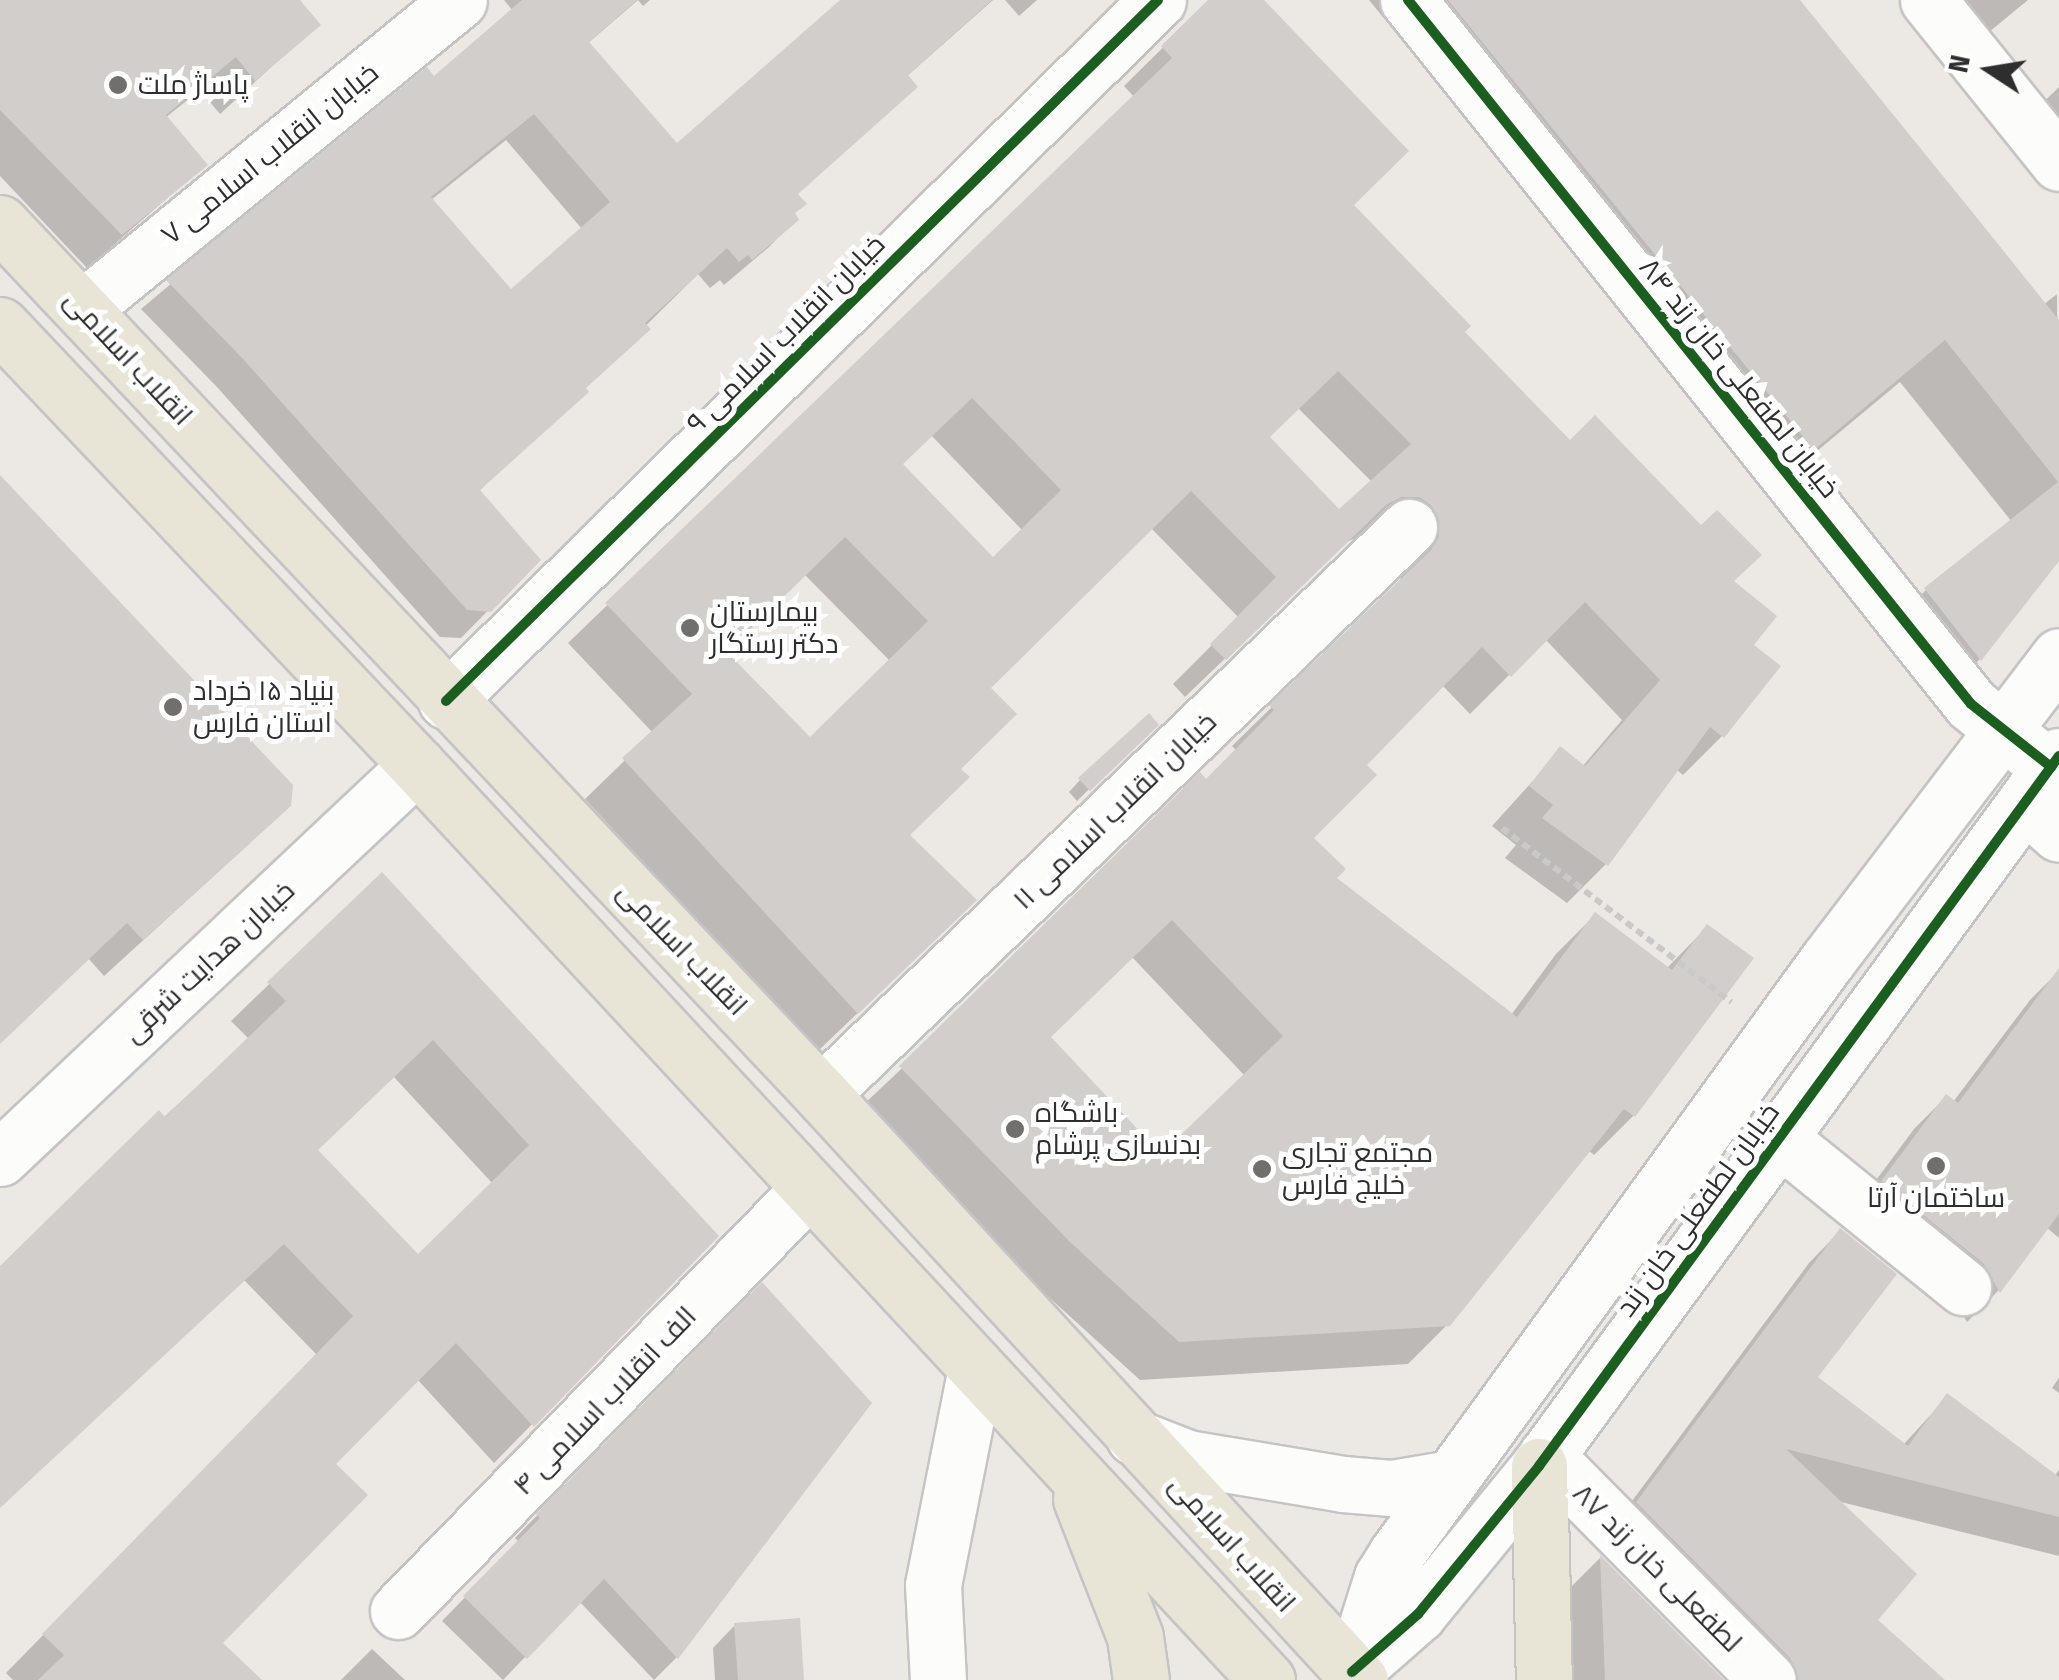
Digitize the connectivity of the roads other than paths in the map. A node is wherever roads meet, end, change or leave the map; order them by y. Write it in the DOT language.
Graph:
graph roads {
  1 [pos="459,0"];
  2 [pos="1158,0"];
  3 [pos="1408,0"];
  4 [pos="1928,0"];
  5 [pos="2059,164"];
  6 [pos="0,223"];
  7 [pos="82,309"];
  8 [pos="0,325"];
  9 [pos="1408,527"];
  10 [pos="2059,656"];
  11 [pos="446,701"];
  12 [pos="2003,732"];
  13 [pos="416,765"];
  14 [pos="2049,790"];
  15 [pos="821,1094"];
  16 [pos="1778,1138"];
  17 [pos="0,1158"];
  18 [pos="808,1189"];
  19 [pos="1963,1287"];
  20 [pos="976,1366"];
  21 [pos="1134,1436"];
  22 [pos="1064,1460"];
  23 [pos="1543,1461"];
  24 [pos="1450,1478"];
  25 [pos="398,1611"];
  26 [pos="1352,1677"];
  27 [pos="938,1680"];
  28 [pos="1141,1680"];
  29 [pos="1267,1680"];
  30 [pos="1544,1680"];
  31 [pos="1768,1680"];
  1 -- 7 [label="street, خیابان انقلاب اسلامی ۷"];
  2 -- 11 [label="street, خیابان انقلاب اسلامی ۹"];
  3 -- 12 [label="street, خیابان لطفعلی خان زند ۸۴"];
  4 -- 5 [label="street"];
  6 -- 7 [label="main road, انقلاب اسلامی"];
  7 -- 11 [label="main road, انقلاب اسلامی"];
  8 -- 13 [label="main road"];
  9 -- 15 [label="street, خیابان انقلاب اسلامی ۱۱"];
  10 -- 12 [label="street"];
  11 -- 15 [label="main road, انقلاب اسلامی"];
  12 -- 14 [label="street, خیابان لطفعلی خان زند ۸۴"];
  12 -- 24 [label="street"];
  13 -- 17 [label="street, خیابان هدایت شرقی"];
  13 -- 18 [label="main road"];
  14 -- 16 [label="street, خیابان لطفعلی خان زند"];
  15 -- 21 [label="main road, انقلاب اسلامی"];
  16 -- 19 [label="street"];
  16 -- 23 [label="street, خیابان لطفعلی خان زند"];
  18 -- 20 [label="main road"];
  18 -- 25 [label="street, ۴ الف انقلاب اسلامی"];
  20 -- 22 [label="main road"];
  20 -- 27 [label="street"];
  21 -- 24 [label="street"];
  21 -- 26 [label="main road, انقلاب اسلامی"];
  22 -- 28 [label="main road"];
  22 -- 29 [label="main road"];
  23 -- 26 [label="street, خیابان لطفعلی خان زند"];
  23 -- 30 [label="main road"];
  23 -- 31 [label="street, لطفعلی خان زند ۸۷"];
  24 -- 26 [label="street"];
}
